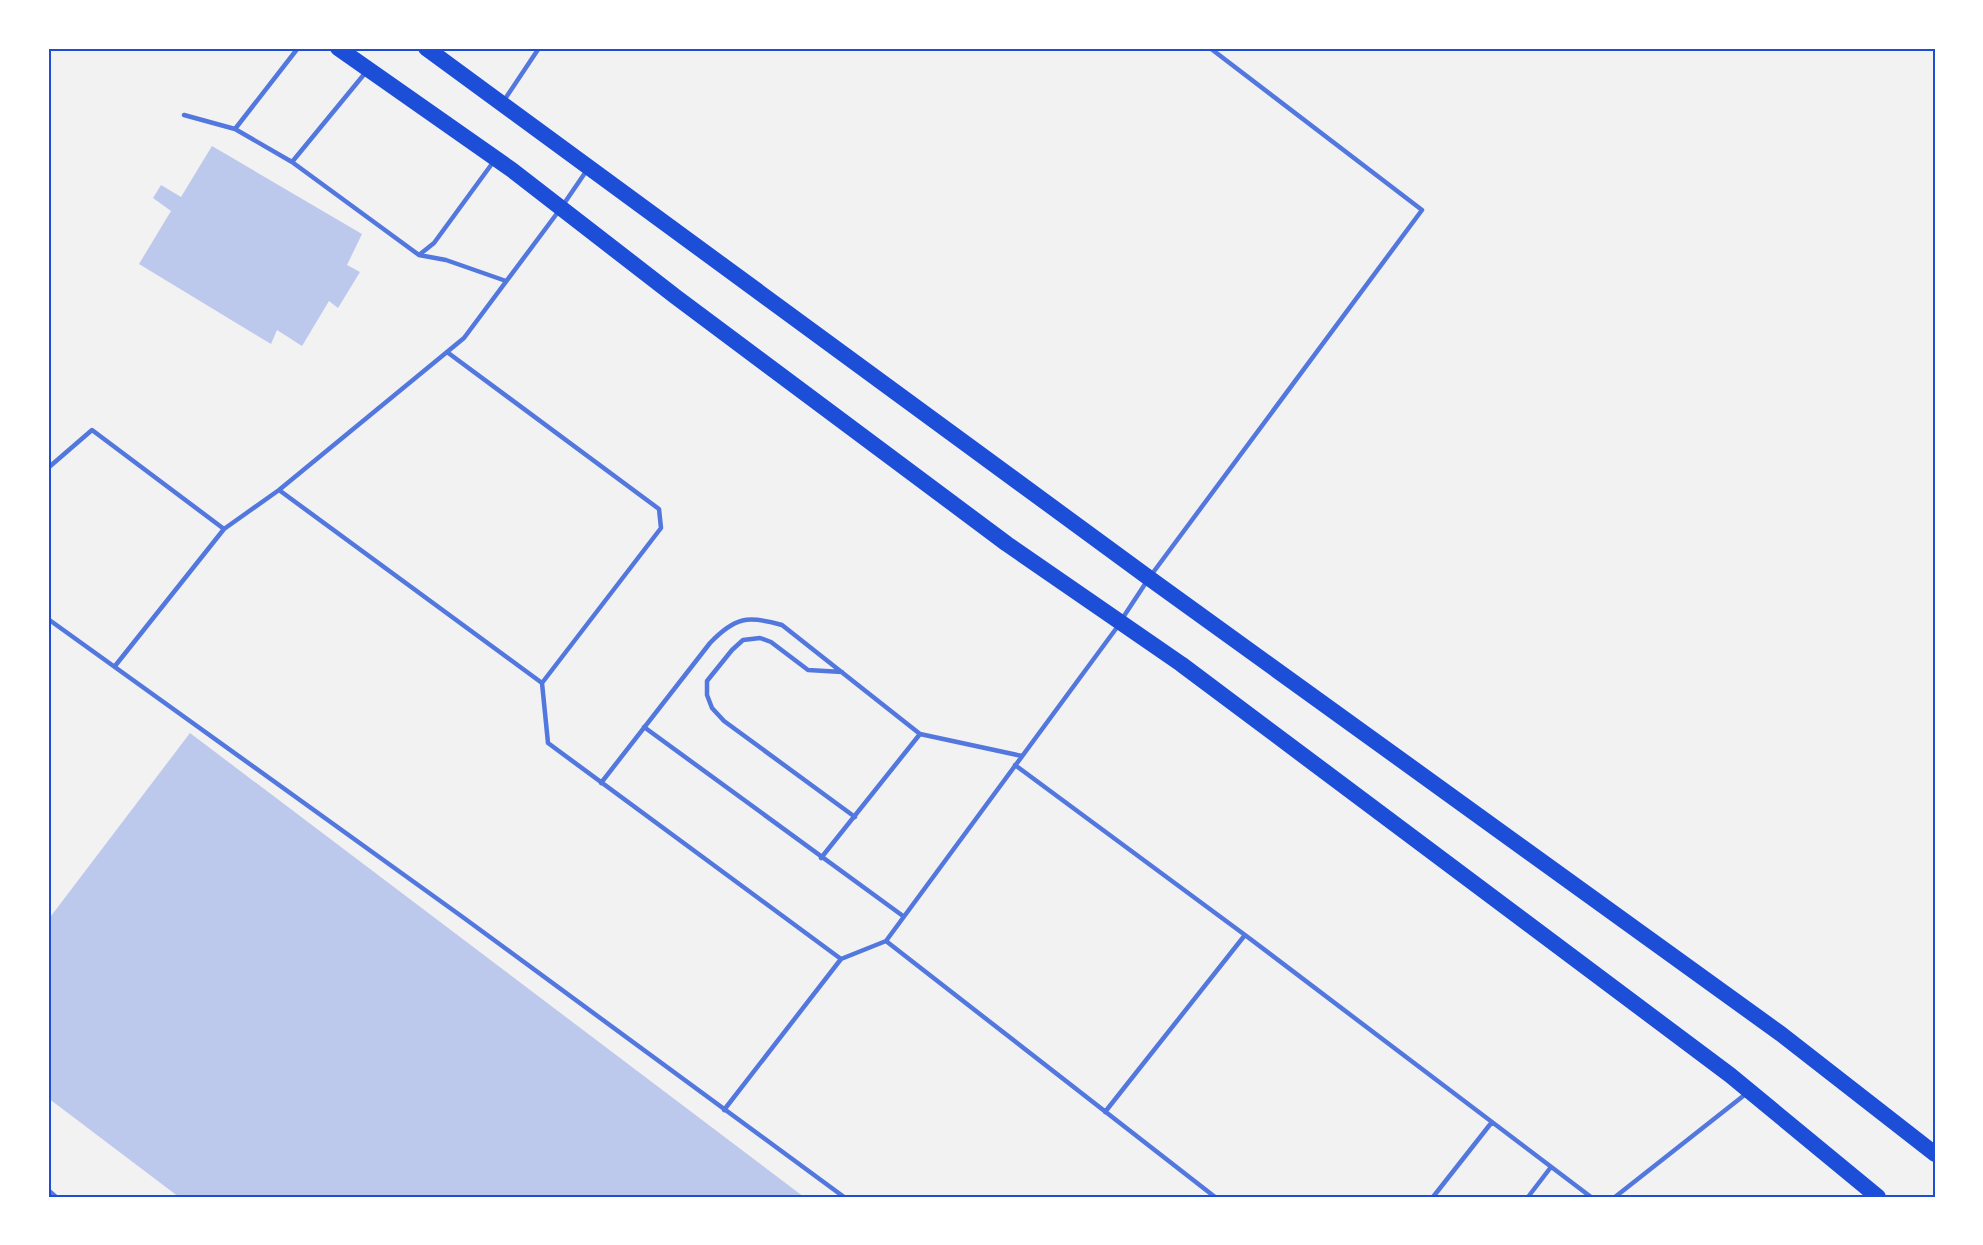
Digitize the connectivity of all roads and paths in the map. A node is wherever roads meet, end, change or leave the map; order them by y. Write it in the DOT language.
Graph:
graph roads {
  1 [pos="298,48"];
  2 [pos="338,48"];
  3 [pos="426,48"];
  4 [pos="539,48"];
  5 [pos="1210,48"];
  6 [pos="368,69"];
  7 [pos="502,104"];
  8 [pos="184,115"];
  9 [pos="236,129"];
  10 [pos="496,159"];
  11 [pos="292,162"];
  12 [pos="588,168"];
  13 [pos="561,208"];
  14 [pos="419,255"];
  15 [pos="506,281"];
  16 [pos="447,352"];
  17 [pos="48,468"];
  18 [pos="279,490"];
  19 [pos="224,529"];
  20 [pos="1149,578"];
  21 [pos="48,618"];
  22 [pos="1120,623"];
  23 [pos="115,666"];
  24 [pos="842,672"];
  25 [pos="542,683"];
  26 [pos="644,728"];
  27 [pos="920,734"];
  28 [pos="1022,756"];
  29 [pos="1015,765"];
  30 [pos="601,783"];
  31 [pos="855,817"];
  32 [pos="822,858"];
  33 [pos="903,916"];
  34 [pos="1245,935"];
  35 [pos="886,941"];
  36 [pos="841,959"];
  37 [pos="1750,1091"];
  38 [pos="724,1110"];
  39 [pos="1105,1112"];
  40 [pos="1492,1122"];
  41 [pos="1935,1154"];
  42 [pos="1551,1167"];
  43 [pos="48,1190"];
  44 [pos="56,1197"];
  45 [pos="844,1197"];
  46 [pos="1215,1197"];
  47 [pos="1433,1197"];
  48 [pos="1528,1197"];
  49 [pos="1591,1197"];
  50 [pos="1615,1197"];
  51 [pos="1878,1197"];
  1 -- 9 [label="lane"];
  2 -- 6 [label="highway"];
  3 -- 7 [label="highway"];
  4 -- 7 [label="lane"];
  5 -- 20 [label="lane"];
  6 -- 10 [label="highway"];
  6 -- 11 [label="lane"];
  7 -- 12 [label="highway"];
  8 -- 9 [label="lane"];
  9 -- 11 [label="lane"];
  10 -- 13 [label="highway"];
  10 -- 14 [label="lane"];
  11 -- 14 [label="lane"];
  12 -- 13 [label="lane"];
  12 -- 20 [label="highway"];
  13 -- 15 [label="lane"];
  13 -- 22 [label="highway"];
  14 -- 15 [label="lane"];
  15 -- 16 [label="lane"];
  16 -- 18 [label="lane"];
  16 -- 25 [label="lane"];
  17 -- 19 [label="lane"];
  18 -- 19 [label="lane"];
  18 -- 25 [label="lane"];
  19 -- 23 [label="lane"];
  20 -- 22 [label="lane"];
  20 -- 41 [label="highway"];
  21 -- 23 [label="lane"];
  22 -- 28 [label="lane"];
  22 -- 37 [label="highway"];
  23 -- 38 [label="lane"];
  24 -- 26 [label="lane"];
  24 -- 27 [label="lane"];
  24 -- 31 [label="lane"];
  25 -- 30 [label="lane"];
  26 -- 30 [label="lane"];
  26 -- 32 [label="lane"];
  27 -- 28 [label="lane"];
  27 -- 31 [label="lane"];
  28 -- 29 [label="lane"];
  29 -- 33 [label="lane"];
  29 -- 34 [label="lane"];
  30 -- 36 [label="lane"];
  31 -- 32 [label="lane"];
  32 -- 33 [label="lane"];
  33 -- 35 [label="lane"];
  34 -- 39 [label="lane"];
  34 -- 40 [label="lane"];
  35 -- 36 [label="lane"];
  35 -- 39 [label="lane"];
  36 -- 38 [label="lane"];
  37 -- 50 [label="lane"];
  37 -- 51 [label="highway"];
  38 -- 45 [label="lane"];
  39 -- 46 [label="lane"];
  40 -- 42 [label="lane"];
  40 -- 47 [label="lane"];
  42 -- 48 [label="lane"];
  42 -- 49 [label="lane"];
  43 -- 44 [label="lane"];
}
